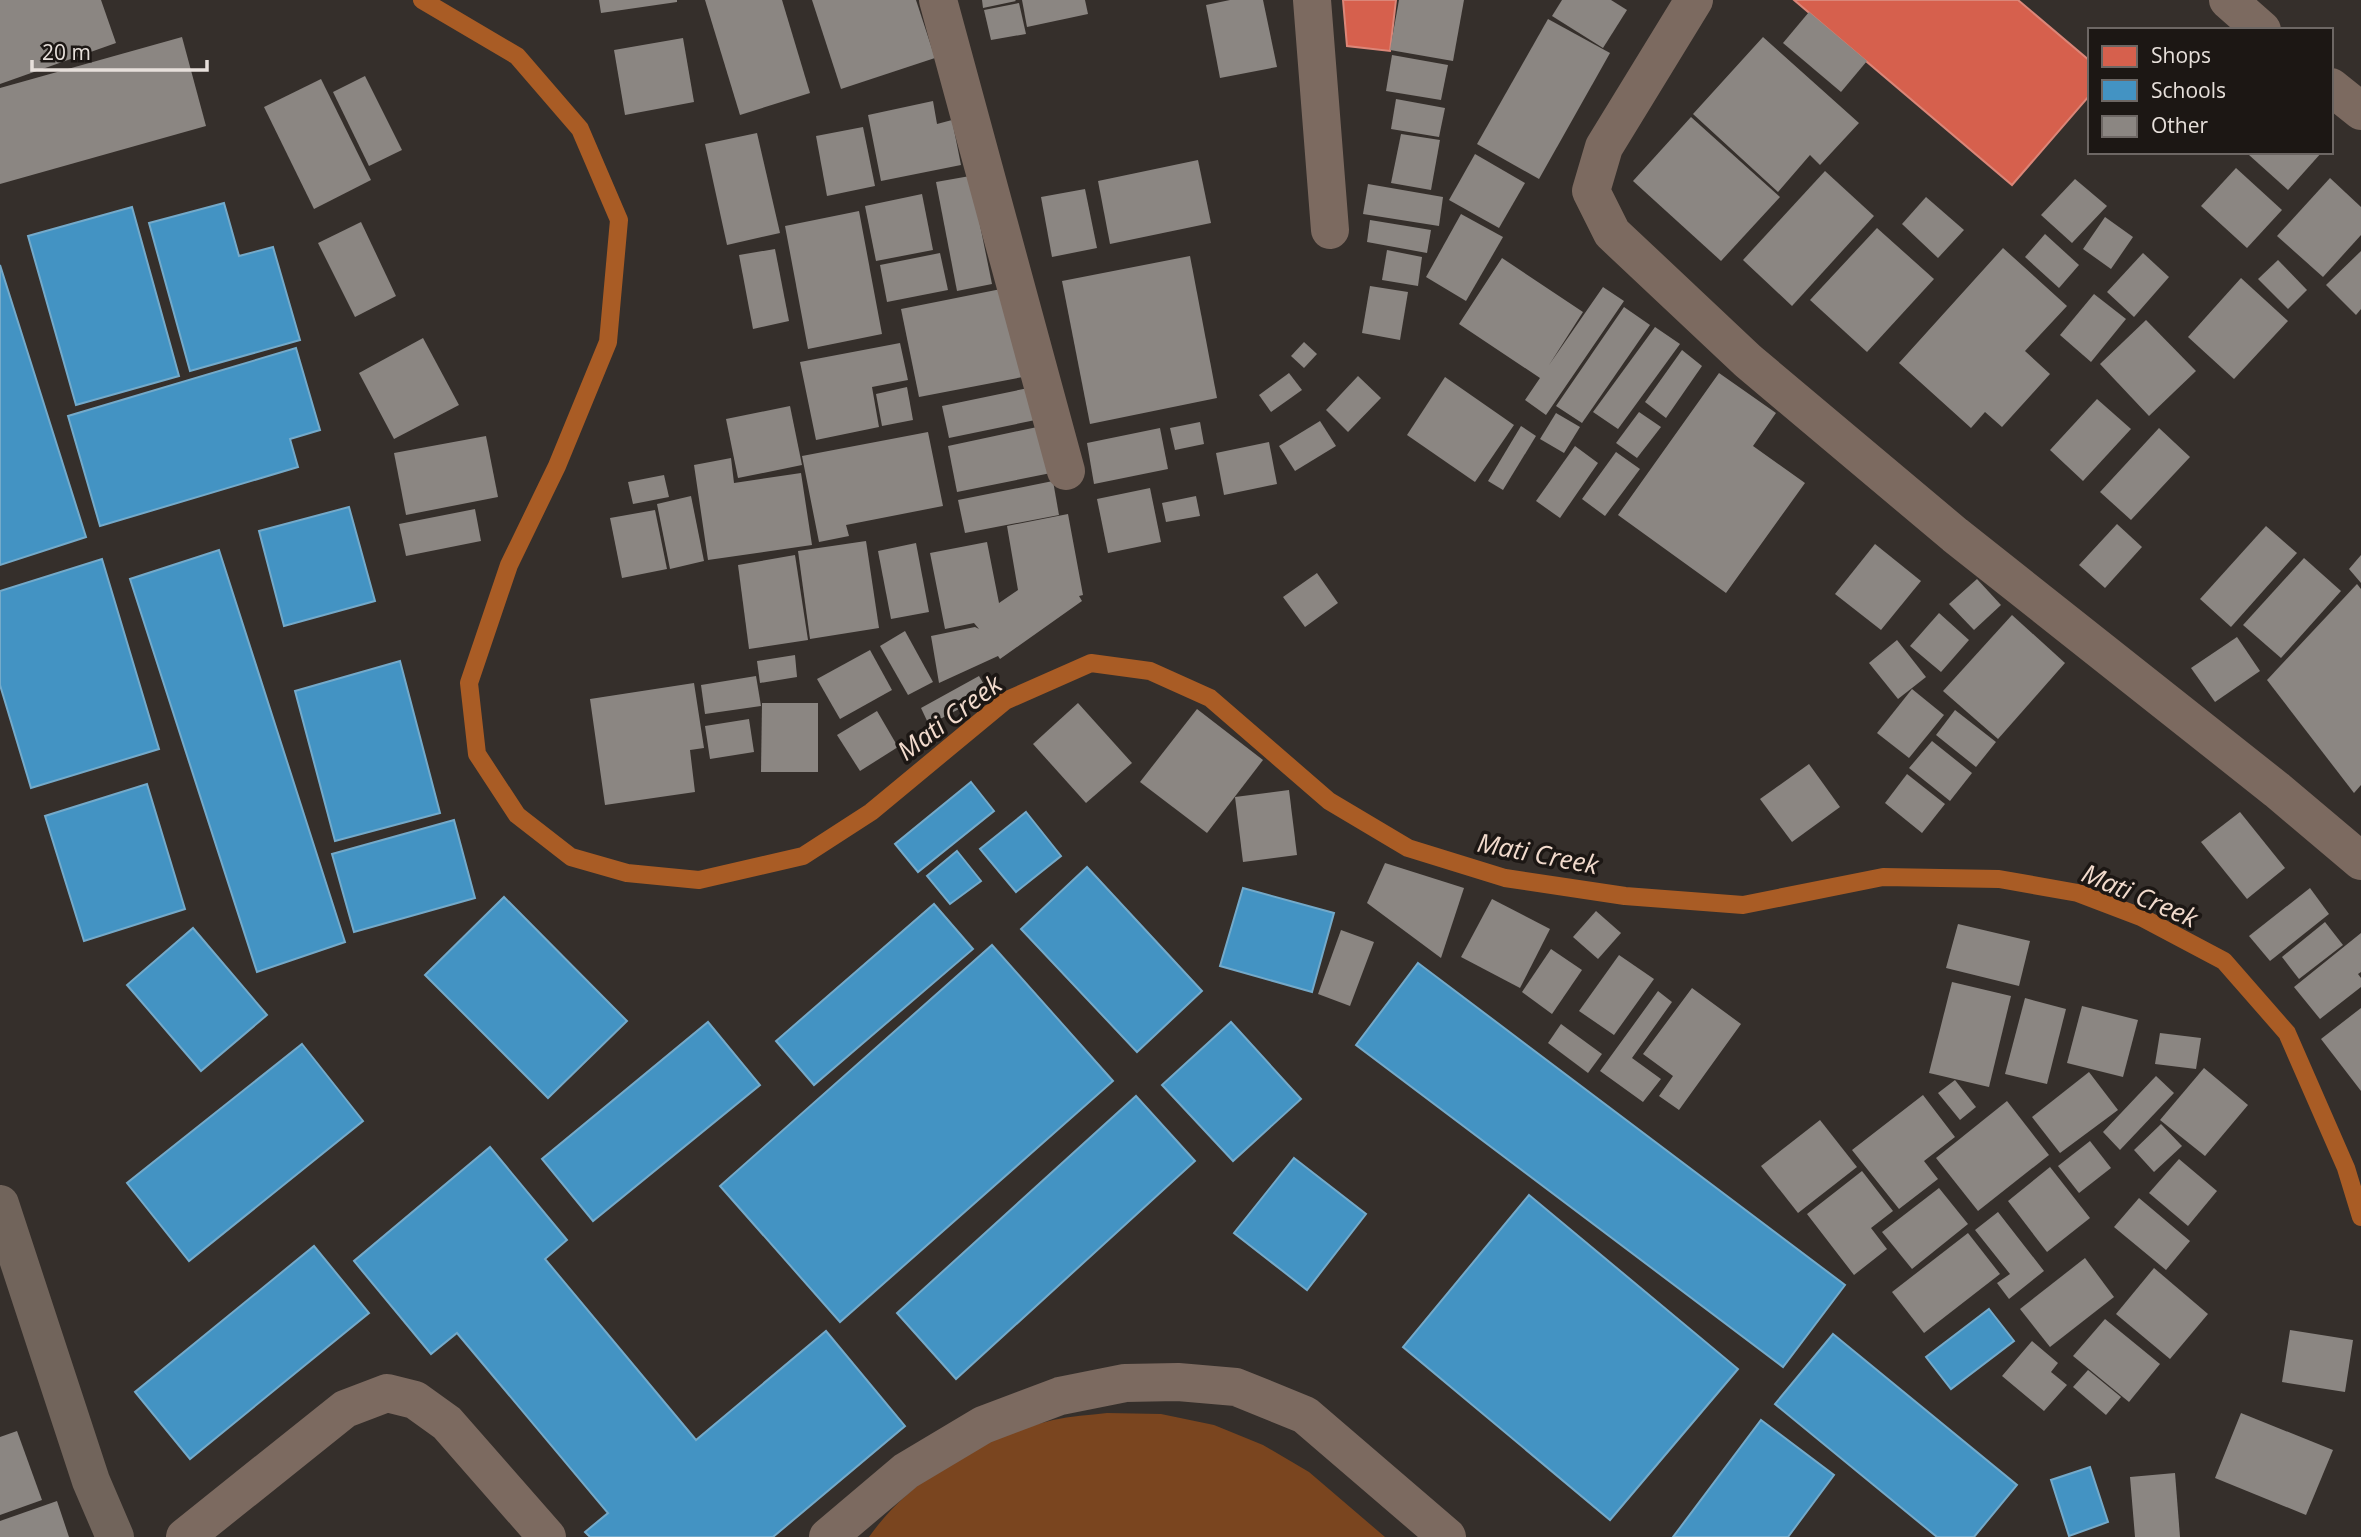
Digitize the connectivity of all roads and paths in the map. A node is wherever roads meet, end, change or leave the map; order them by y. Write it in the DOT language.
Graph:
graph roads {
  1 [pos="938,0"];
  2 [pos="1312,0"];
  3 [pos="1694,0"];
  4 [pos="2228,0"];
  5 [pos="2260,28"];
  6 [pos="2333,89"];
  7 [pos="2361,111"];
  8 [pos="1330,230"];
  9 [pos="1066,471"];
  10 [pos="2361,861"];
  11 [pos="0,1204"];
  12 [pos="115,1537"];
  13 [pos="185,1537"];
  14 [pos="547,1537"];
  15 [pos="828,1537"];
  16 [pos="1447,1537"];
  1 -- 9 [label="street"];
  2 -- 8 [label="street"];
  3 -- 10 [label="street"];
  4 -- 5 [label="street"];
  6 -- 7 [label="street"];
  11 -- 12 [label="main road"];
  13 -- 14 [label="street"];
  15 -- 16 [label="street"];
}
